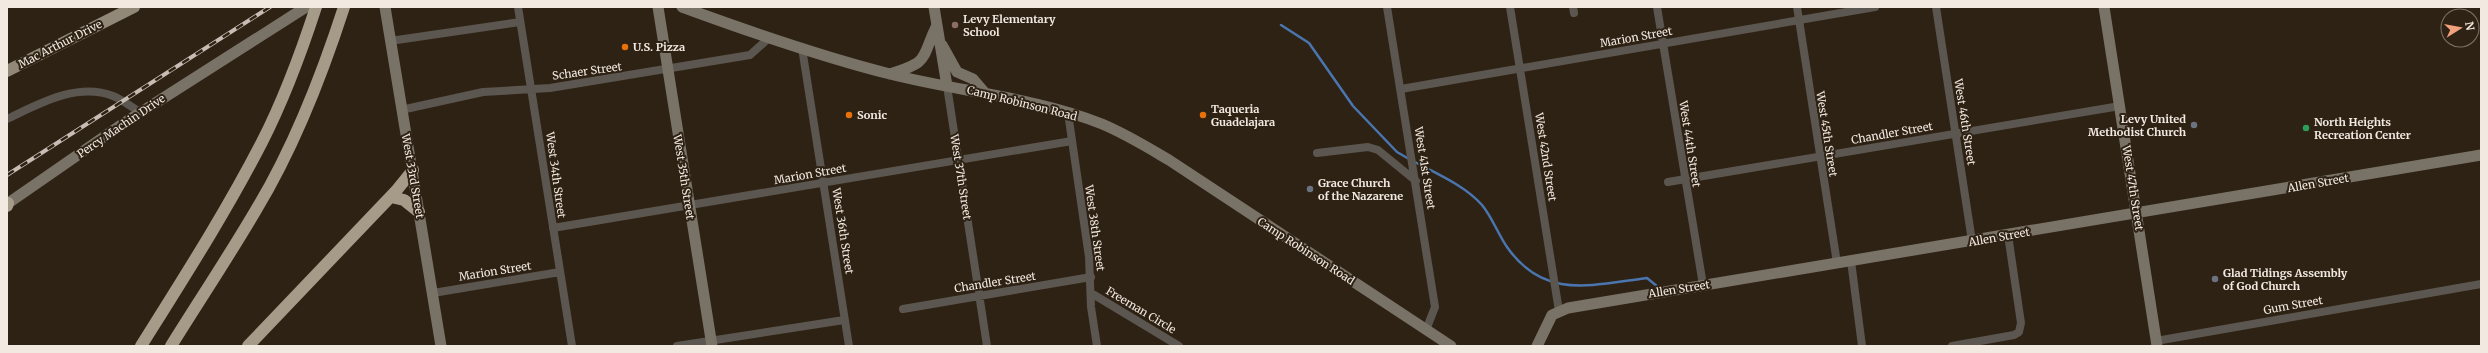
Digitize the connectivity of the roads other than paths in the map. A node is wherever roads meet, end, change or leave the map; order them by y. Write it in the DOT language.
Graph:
graph roads {
  1 [pos="134,7"];
  2 [pos="306,7"];
  3 [pos="316,7"];
  4 [pos="344,7"];
  5 [pos="385,7"];
  6 [pos="518,7"];
  7 [pos="658,7"];
  8 [pos="682,7"];
  9 [pos="934,7"];
  10 [pos="1387,7"];
  11 [pos="1510,7"];
  12 [pos="1657,7"];
  13 [pos="1797,7"];
  14 [pos="1875,7"];
  15 [pos="1936,7"];
  16 [pos="2104,7"];
  17 [pos="1799,20"];
  18 [pos="520,22"];
  19 [pos="937,25"];
  20 [pos="769,38"];
  21 [pos="390,41"];
  22 [pos="940,41"];
  23 [pos="1663,44"];
  24 [pos="802,48"];
  25 [pos="1520,68"];
  26 [pos="668,70"];
  27 [pos="7,71"];
  28 [pos="890,74"];
  29 [pos="947,86"];
  30 [pos="531,88"];
  31 [pos="1401,89"];
  32 [pos="985,93"];
  33 [pos="2120,106"];
  34 [pos="401,110"];
  35 [pos="140,112"];
  36 [pos="1068,113"];
  37 [pos="7,119"];
  38 [pos="1956,134"];
  39 [pos="1072,141"];
  40 [pos="1317,153"];
  41 [pos="2481,155"];
  42 [pos="1820,157"];
  43 [pos="958,160"];
  44 [pos="413,170"];
  45 [pos="1685,180"];
  46 [pos="1416,181"];
  47 [pos="824,182"];
  48 [pos="1668,182"];
  49 [pos="391,197"];
  50 [pos="7,205"];
  51 [pos="688,205"];
  52 [pos="419,212"];
  53 [pos="2137,214"];
  54 [pos="553,228"];
  55 [pos="2008,235"];
  56 [pos="1972,241"];
  57 [pos="1850,261"];
  58 [pos="1837,263"];
  59 [pos="560,272"];
  60 [pos="1091,277"];
  61 [pos="2481,284"];
  62 [pos="1703,285"];
  63 [pos="433,292"];
  64 [pos="1091,293"];
  65 [pos="978,296"];
  66 [pos="903,309"];
  67 [pos="1559,311"];
  68 [pos="844,320"];
  69 [pos="1426,330"];
  70 [pos="712,343"];
  71 [pos="2156,343"];
  72 [pos="141,346"];
  73 [pos="171,346"];
  74 [pos="248,346"];
  75 [pos="441,346"];
  76 [pos="572,346"];
  77 [pos="677,346"];
  78 [pos="849,346"];
  79 [pos="987,346"];
  80 [pos="1097,346"];
  81 [pos="1179,346"];
  82 [pos="1451,346"];
  83 [pos="1537,346"];
  84 [pos="1862,346"];
  85 [pos="1952,346"];
  1 -- 27 [label="main road, Mac Arthur Drive"];
  2 -- 35 [label="street, Percy Machin Drive"];
  3 -- 72 [label="highway"];
  4 -- 73 [label="highway"];
  5 -- 21 [label="street, West 33rd Street"];
  6 -- 18 [label="street, West 34th Street"];
  7 -- 26 [label="street, West 35th Street"];
  8 -- 20 [label="street, Camp Robinson Road"];
  9 -- 19 [label="street, West 37th Street"];
  10 -- 31 [label="street, West 41st Street"];
  11 -- 25 [label="street, West 42nd Street"];
  12 -- 23 [label="street, West 44th Street"];
  13 -- 17 [label="street, West 45th Street"];
  14 -- 17 [label="street, Marion Street"];
  15 -- 38 [label="street, West 46th Street"];
  16 -- 33 [label="street, West 47th Street"];
  17 -- 23 [label="street, Marion Street"];
  17 -- 42 [label="street, West 45th Street"];
  18 -- 21 [label="street"];
  18 -- 30 [label="street, West 34th Street"];
  19 -- 22 [label="street, West 37th Street"];
  19 -- 28 [label="street"];
  20 -- 24 [label="street, Camp Robinson Road"];
  20 -- 26 [label="street, Schaer Street"];
  21 -- 34 [label="street, West 33rd Street"];
  22 -- 29 [label="street, West 37th Street"];
  22 -- 32 [label="street"];
  23 -- 25 [label="street, Marion Street"];
  23 -- 45 [label="street, West 44th Street"];
  24 -- 28 [label="street, Camp Robinson Road"];
  24 -- 47 [label="street, West 36th Street"];
  25 -- 31 [label="street, Marion Street"];
  25 -- 67 [label="street, West 42nd Street"];
  26 -- 30 [label="street, Schaer Street"];
  26 -- 51 [label="street, West 35th Street"];
  28 -- 29 [label="street, Camp Robinson Road"];
  29 -- 32 [label="street, Camp Robinson Road"];
  29 -- 43 [label="street, West 37th Street"];
  30 -- 34 [label="street, Schaer Street"];
  30 -- 54 [label="street, West 34th Street"];
  31 -- 46 [label="street, West 41st Street"];
  32 -- 36 [label="street, Camp Robinson Road"];
  33 -- 38 [label="street, Chandler Street"];
  33 -- 53 [label="street, West 47th Street"];
  34 -- 44 [label="street, West 33rd Street"];
  35 -- 37 [label="street"];
  35 -- 50 [label="street, Percy Machin Drive"];
  36 -- 39 [label="street, West 38th Street"];
  36 -- 69 [label="street, Camp Robinson Road"];
  38 -- 42 [label="street, Chandler Street"];
  38 -- 56 [label="street, West 46th Street"];
  39 -- 43 [label="street, Marion Street"];
  39 -- 60 [label="street, West 38th Street"];
  40 -- 46 [label="street"];
  41 -- 53 [label="street, Allen Street"];
  42 -- 45 [label="street, Chandler Street"];
  42 -- 58 [label="street, West 45th Street"];
  43 -- 47 [label="street, Marion Street"];
  43 -- 65 [label="street, West 37th Street"];
  44 -- 49 [label="highway"];
  44 -- 52 [label="street, West 33rd Street"];
  45 -- 48 [label="street, Chandler Street"];
  45 -- 62 [label="street, West 44th Street"];
  46 -- 69 [label="street, West 41st Street"];
  47 -- 51 [label="street, Marion Street"];
  47 -- 68 [label="street, West 36th Street"];
  49 -- 52 [label="highway"];
  49 -- 74 [label="highway"];
  51 -- 54 [label="street, Marion Street"];
  51 -- 70 [label="street, West 35th Street"];
  52 -- 63 [label="street, West 33rd Street"];
  53 -- 55 [label="street, Allen Street"];
  53 -- 71 [label="street, West 47th Street"];
  54 -- 59 [label="street, West 34th Street"];
  55 -- 56 [label="street, Allen Street"];
  55 -- 85 [label="street"];
  56 -- 57 [label="street, Allen Street"];
  57 -- 58 [label="street, Allen Street"];
  57 -- 84 [label="street"];
  58 -- 62 [label="street, Allen Street"];
  59 -- 63 [label="street, Marion Street"];
  59 -- 76 [label="street, West 34th Street"];
  60 -- 64 [label="street, West 38th Street"];
  60 -- 65 [label="street, Chandler Street"];
  61 -- 71 [label="street, Gum Street"];
  62 -- 67 [label="street, Allen Street"];
  63 -- 75 [label="street, West 33rd Street"];
  64 -- 80 [label="street, West 38th Street"];
  64 -- 81 [label="street, Freeman Circle"];
  65 -- 66 [label="street, Chandler Street"];
  65 -- 79 [label="street, West 37th Street"];
  67 -- 83 [label="street"];
  68 -- 70 [label="street"];
  68 -- 78 [label="street, West 36th Street"];
  69 -- 82 [label="street, Camp Robinson Road"];
  70 -- 77 [label="street"];
}
